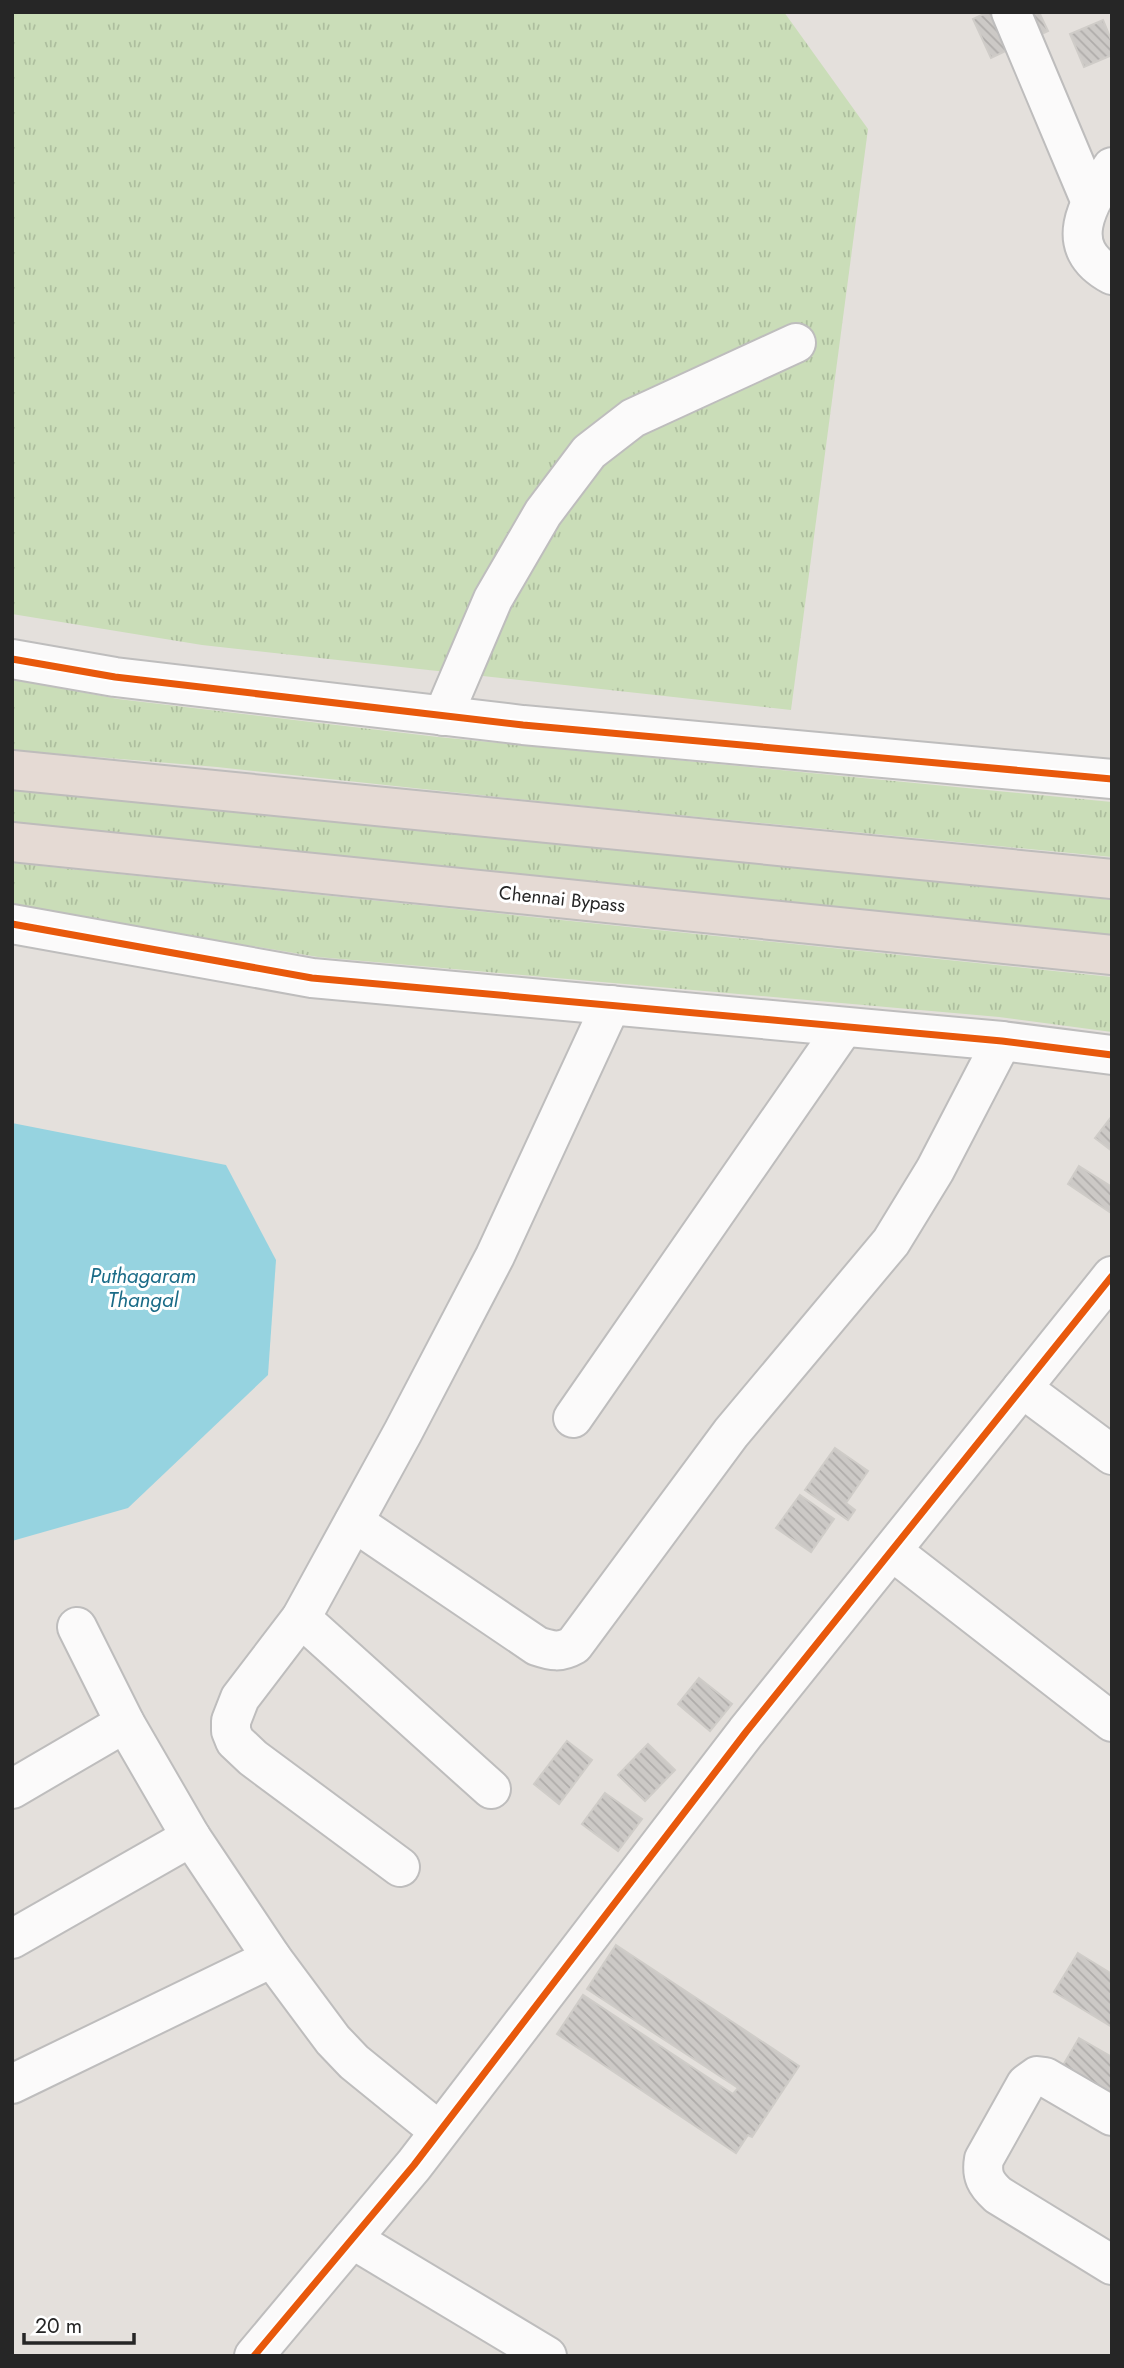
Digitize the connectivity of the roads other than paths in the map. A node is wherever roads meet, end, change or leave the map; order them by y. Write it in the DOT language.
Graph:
graph roads {
  1 [pos="1011,12"];
  2 [pos="1112,167"];
  3 [pos="1090,200"];
  4 [pos="1112,275"];
  5 [pos="796,343"];
  6 [pos="12,659"];
  7 [pos="443,716"];
  8 [pos="12,770"];
  9 [pos="1112,779"];
  10 [pos="12,842"];
  11 [pos="1112,879"];
  12 [pos="12,924"];
  13 [pos="1112,956"];
  14 [pos="611,1005"];
  15 [pos="844,1027"];
  16 [pos="1002,1041"];
  17 [pos="1112,1055"];
  18 [pos="1112,1276"];
  19 [pos="1022,1388"];
  20 [pos="573,1418"];
  21 [pos="1112,1455"];
  22 [pos="354,1522"];
  23 [pos="892,1551"];
  24 [pos="301,1618"];
  25 [pos="77,1627"];
  26 [pos="1112,1722"];
  27 [pos="125,1723"];
  28 [pos="12,1789"];
  29 [pos="491,1789"];
  30 [pos="191,1837"];
  31 [pos="400,1867"];
  32 [pos="12,1939"];
  33 [pos="272,1958"];
  34 [pos="12,2084"];
  35 [pos="1112,2116"];
  36 [pos="439,2131"];
  37 [pos="352,2239"];
  38 [pos="1112,2265"];
  39 [pos="254,2356"];
  40 [pos="547,2356"];
  1 -- 3 [label="street"];
  2 -- 3 [label="street"];
  3 -- 4 [label="street"];
  5 -- 7 [label="street"];
  6 -- 7 [label="street"];
  7 -- 9 [label="street"];
  8 -- 11 [label="highway"];
  10 -- 13 [label="highway, Chennai Bypass"];
  12 -- 14 [label="street"];
  14 -- 15 [label="street"];
  14 -- 22 [label="street"];
  15 -- 16 [label="street"];
  15 -- 20 [label="street"];
  16 -- 17 [label="street"];
  16 -- 22 [label="street"];
  18 -- 19 [label="street"];
  19 -- 21 [label="street"];
  19 -- 23 [label="street"];
  22 -- 24 [label="street"];
  23 -- 26 [label="street"];
  23 -- 36 [label="street"];
  24 -- 29 [label="street"];
  24 -- 31 [label="street"];
  25 -- 27 [label="street"];
  27 -- 28 [label="street"];
  27 -- 30 [label="street"];
  30 -- 32 [label="street"];
  30 -- 33 [label="street"];
  33 -- 34 [label="street"];
  33 -- 36 [label="street"];
  35 -- 38 [label="street"];
  36 -- 37 [label="street"];
  37 -- 39 [label="street"];
  37 -- 40 [label="street"];
}
